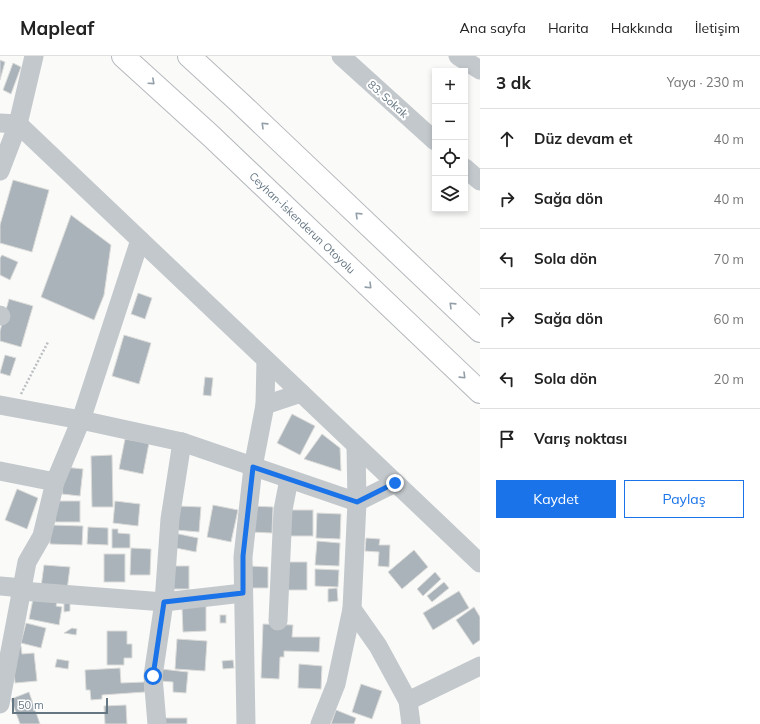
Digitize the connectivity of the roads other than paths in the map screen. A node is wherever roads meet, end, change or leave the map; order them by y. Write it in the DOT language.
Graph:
graph roads {
  1 [pos="34,56"];
  2 [pos="123,56"];
  3 [pos="188,56"];
  4 [pos="340,56"];
  5 [pos="458,56"];
  6 [pos="480,70"];
  7 [pos="9,123"];
  8 [pos="434,140"];
  9 [pos="0,171"];
  10 [pos="468,171"];
  11 [pos="480,182"];
  12 [pos="140,240"];
  13 [pos="480,332"];
  14 [pos="266,360"];
  15 [pos="480,392"];
  16 [pos="301,393"];
  17 [pos="265,405"];
  18 [pos="7,406"];
  19 [pos="82,420"];
  20 [pos="182,442"];
  21 [pos="356,446"];
  22 [pos="253,467"];
  23 [pos="0,471"];
  24 [pos="289,479"];
  25 [pos="55,482"];
  26 [pos="395,483"];
  27 [pos="357,502"];
  28 [pos="480,563"];
  29 [pos="0,586"];
  30 [pos="21,591"];
  31 [pos="243,593"];
  32 [pos="164,602"];
  33 [pos="352,610"];
  34 [pos="278,621"];
  35 [pos="480,666"];
  36 [pos="408,701"];
  37 [pos="0,704"];
  38 [pos="157,724"];
  39 [pos="246,724"];
  40 [pos="320,724"];
  41 [pos="411,724"];
  1 -- 7 [label="street"];
  2 -- 15 [label="highway, Ceyhan-İskenderun Otoyolu, one-way"];
  13 -- 3 [label="highway, one-way"];
  4 -- 8 [label="street, 83. Sokak"];
  5 -- 6 [label="street"];
  7 -- 9 [label="street"];
  7 -- 12 [label="street"];
  10 -- 11 [label="street"];
  12 -- 14 [label="street"];
  12 -- 19 [label="street"];
  14 -- 16 [label="street"];
  14 -- 17 [label="street"];
  16 -- 17 [label="street"];
  16 -- 21 [label="street"];
  17 -- 22 [label="street"];
  18 -- 19 [label="street"];
  19 -- 20 [label="street"];
  19 -- 25 [label="street"];
  20 -- 22 [label="street"];
  20 -- 32 [label="street"];
  21 -- 26 [label="street"];
  21 -- 27 [label="street"];
  22 -- 24 [label="street"];
  22 -- 31 [label="street"];
  23 -- 25 [label="street"];
  24 -- 27 [label="street"];
  24 -- 34 [label="street"];
  25 -- 30 [label="street"];
  26 -- 27 [label="street"];
  26 -- 28 [label="street"];
  27 -- 33 [label="street"];
  29 -- 30 [label="street"];
  30 -- 32 [label="street"];
  30 -- 37 [label="street"];
  31 -- 32 [label="street"];
  31 -- 39 [label="street"];
  32 -- 38 [label="street"];
  33 -- 36 [label="street"];
  33 -- 40 [label="street"];
  35 -- 36 [label="street"];
  36 -- 41 [label="street"];
}
